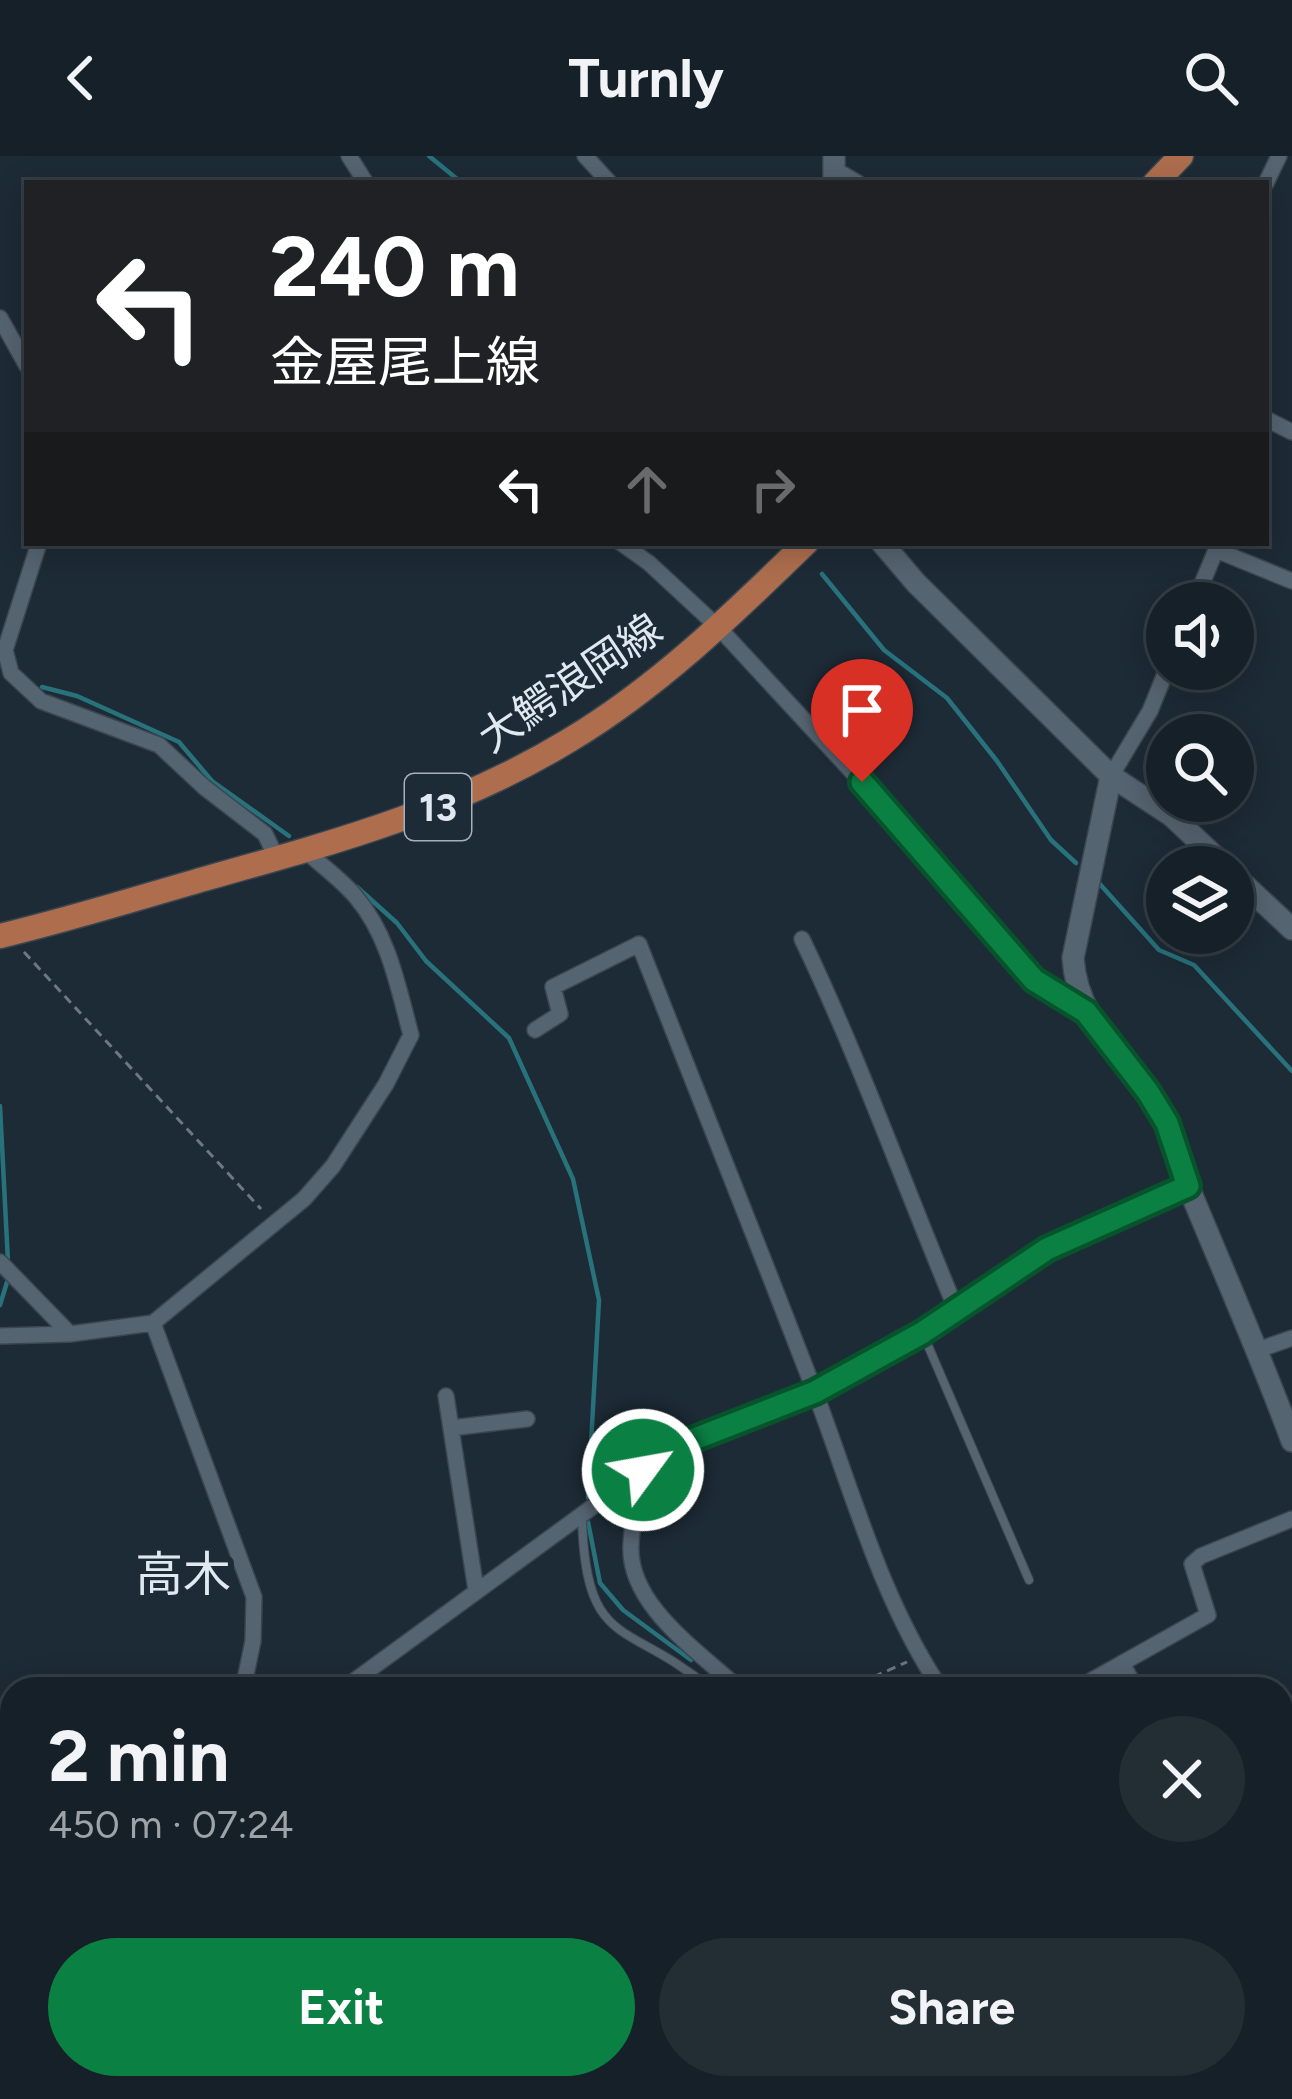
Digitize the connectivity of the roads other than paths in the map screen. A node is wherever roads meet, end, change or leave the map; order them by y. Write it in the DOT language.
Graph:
graph roads {
  1 [pos="585,156"];
  2 [pos="1181,156"];
  3 [pos="607,180"];
  4 [pos="1158,180"];
  5 [pos="0,319"];
  6 [pos="24,361"];
  7 [pos="38,546"];
  8 [pos="625,546"];
  9 [pos="803,546"];
  10 [pos="885,546"];
  11 [pos="1217,546"];
  12 [pos="1292,581"];
  13 [pos="1202,582"];
  14 [pos="719,628"];
  15 [pos="1158,690"];
  16 [pos="1112,776"];
  17 [pos="1204,846"];
  18 [pos="307,852"];
  19 [pos="277,859"];
  20 [pos="1254,894"];
  21 [pos="1292,929"];
  22 [pos="9,934"];
  23 [pos="802,939"];
  24 [pos="1086,1012"];
  25 [pos="535,1030"];
  26 [pos="1188,1186"];
  27 [pos="0,1262"];
  28 [pos="956,1309"];
  29 [pos="153,1323"];
  30 [pos="922,1333"];
  31 [pos="70,1334"];
  32 [pos="0,1336"];
  33 [pos="1292,1338"];
  34 [pos="1258,1350"];
  35 [pos="815,1392"];
  36 [pos="446,1396"];
  37 [pos="527,1419"];
  38 [pos="451,1428"];
  39 [pos="1292,1441"];
  40 [pos="643,1470"];
  41 [pos="582,1514"];
  42 [pos="1292,1519"];
  43 [pos="1029,1580"];
  44 [pos="476,1591"];
  45 [pos="1122,1663"];
  46 [pos="246,1677"];
  47 [pos="359,1677"];
  48 [pos="697,1677"];
  49 [pos="726,1677"];
  50 [pos="933,1677"];
  51 [pos="1097,1677"];
  52 [pos="1130,1677"];
  1 -- 3 [label="street"];
  2 -- 4 [label="main road"];
  5 -- 6 [label="street"];
  7 -- 19 [label="street"];
  8 -- 14 [label="street"];
  9 -- 14 [label="main road, 大鰐浪岡線 / 13"];
  10 -- 16 [label="main road"];
  11 -- 12 [label="street"];
  11 -- 13 [label="street"];
  14 -- 18 [label="main road, 大鰐浪岡線 / 13"];
  14 -- 24 [label="street"];
  15 -- 16 [label="street"];
  16 -- 17 [label="main road"];
  16 -- 24 [label="main road"];
  18 -- 19 [label="main road, 大鰐浪岡線 / 13"];
  18 -- 29 [label="street"];
  19 -- 22 [label="main road, 大鰐浪岡線 / 13"];
  20 -- 21 [label="main road"];
  23 -- 28 [label="street"];
  24 -- 26 [label="main road"];
  25 -- 35 [label="street"];
  26 -- 28 [label="street"];
  26 -- 34 [label="main road"];
  27 -- 31 [label="street"];
  28 -- 30 [label="street"];
  29 -- 31 [label="street"];
  29 -- 46 [label="street"];
  30 -- 35 [label="street"];
  30 -- 43 [label="lane"];
  31 -- 32 [label="street"];
  33 -- 34 [label="street"];
  34 -- 39 [label="main road"];
  35 -- 40 [label="street"];
  35 -- 50 [label="street"];
  36 -- 38 [label="street"];
  37 -- 38 [label="street"];
  38 -- 44 [label="street"];
  40 -- 41 [label="street"];
  40 -- 49 [label="street"];
  41 -- 44 [label="street"];
  41 -- 48 [label="lane"];
  42 -- 45 [label="street"];
  44 -- 47 [label="street"];
  45 -- 51 [label="street"];
  45 -- 52 [label="street"];
}
